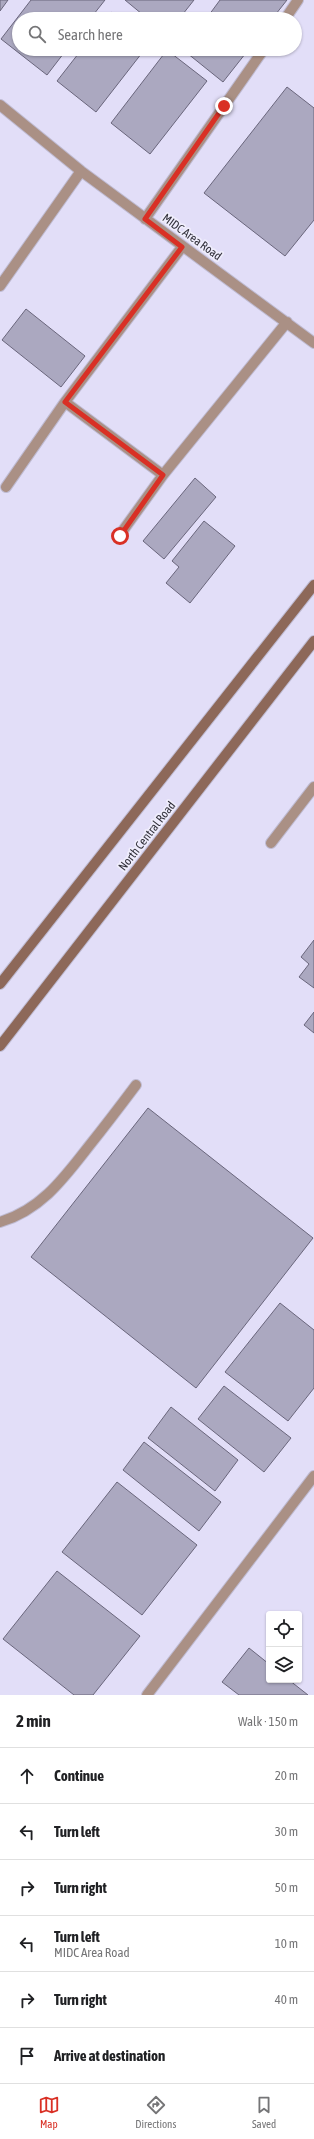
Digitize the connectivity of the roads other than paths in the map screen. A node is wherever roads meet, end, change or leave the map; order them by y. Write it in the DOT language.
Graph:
graph roads {
  1 [pos="298,0"];
  2 [pos="290,12"];
  3 [pos="259,56"];
  4 [pos="0,105"];
  5 [pos="81,171"];
  6 [pos="145,219"];
  7 [pos="182,247"];
  8 [pos="0,286"];
  9 [pos="287,322"];
  10 [pos="314,343"];
  11 [pos="65,402"];
  12 [pos="163,475"];
  13 [pos="6,487"];
  14 [pos="120,536"];
  15 [pos="314,585"];
  16 [pos="314,641"];
  17 [pos="314,787"];
  18 [pos="271,843"];
  19 [pos="0,984"];
  20 [pos="0,1046"];
  21 [pos="136,1085"];
  22 [pos="0,1222"];
  23 [pos="314,1476"];
  24 [pos="147,1695"];
  1 -- 2 [label="street"];
  3 -- 6 [label="street"];
  4 -- 5 [label="street, MIDC Area Road"];
  5 -- 6 [label="street, MIDC Area Road"];
  5 -- 8 [label="street"];
  6 -- 7 [label="street, MIDC Area Road"];
  7 -- 9 [label="street, MIDC Area Road"];
  7 -- 11 [label="street"];
  9 -- 10 [label="street, MIDC Area Road"];
  9 -- 12 [label="street"];
  11 -- 12 [label="street"];
  11 -- 13 [label="street"];
  12 -- 14 [label="street"];
  15 -- 19 [label="main road, North Central Road"];
  16 -- 20 [label="main road, North Central Road"];
  17 -- 18 [label="street"];
  21 -- 22 [label="street"];
  23 -- 24 [label="street"];
}
